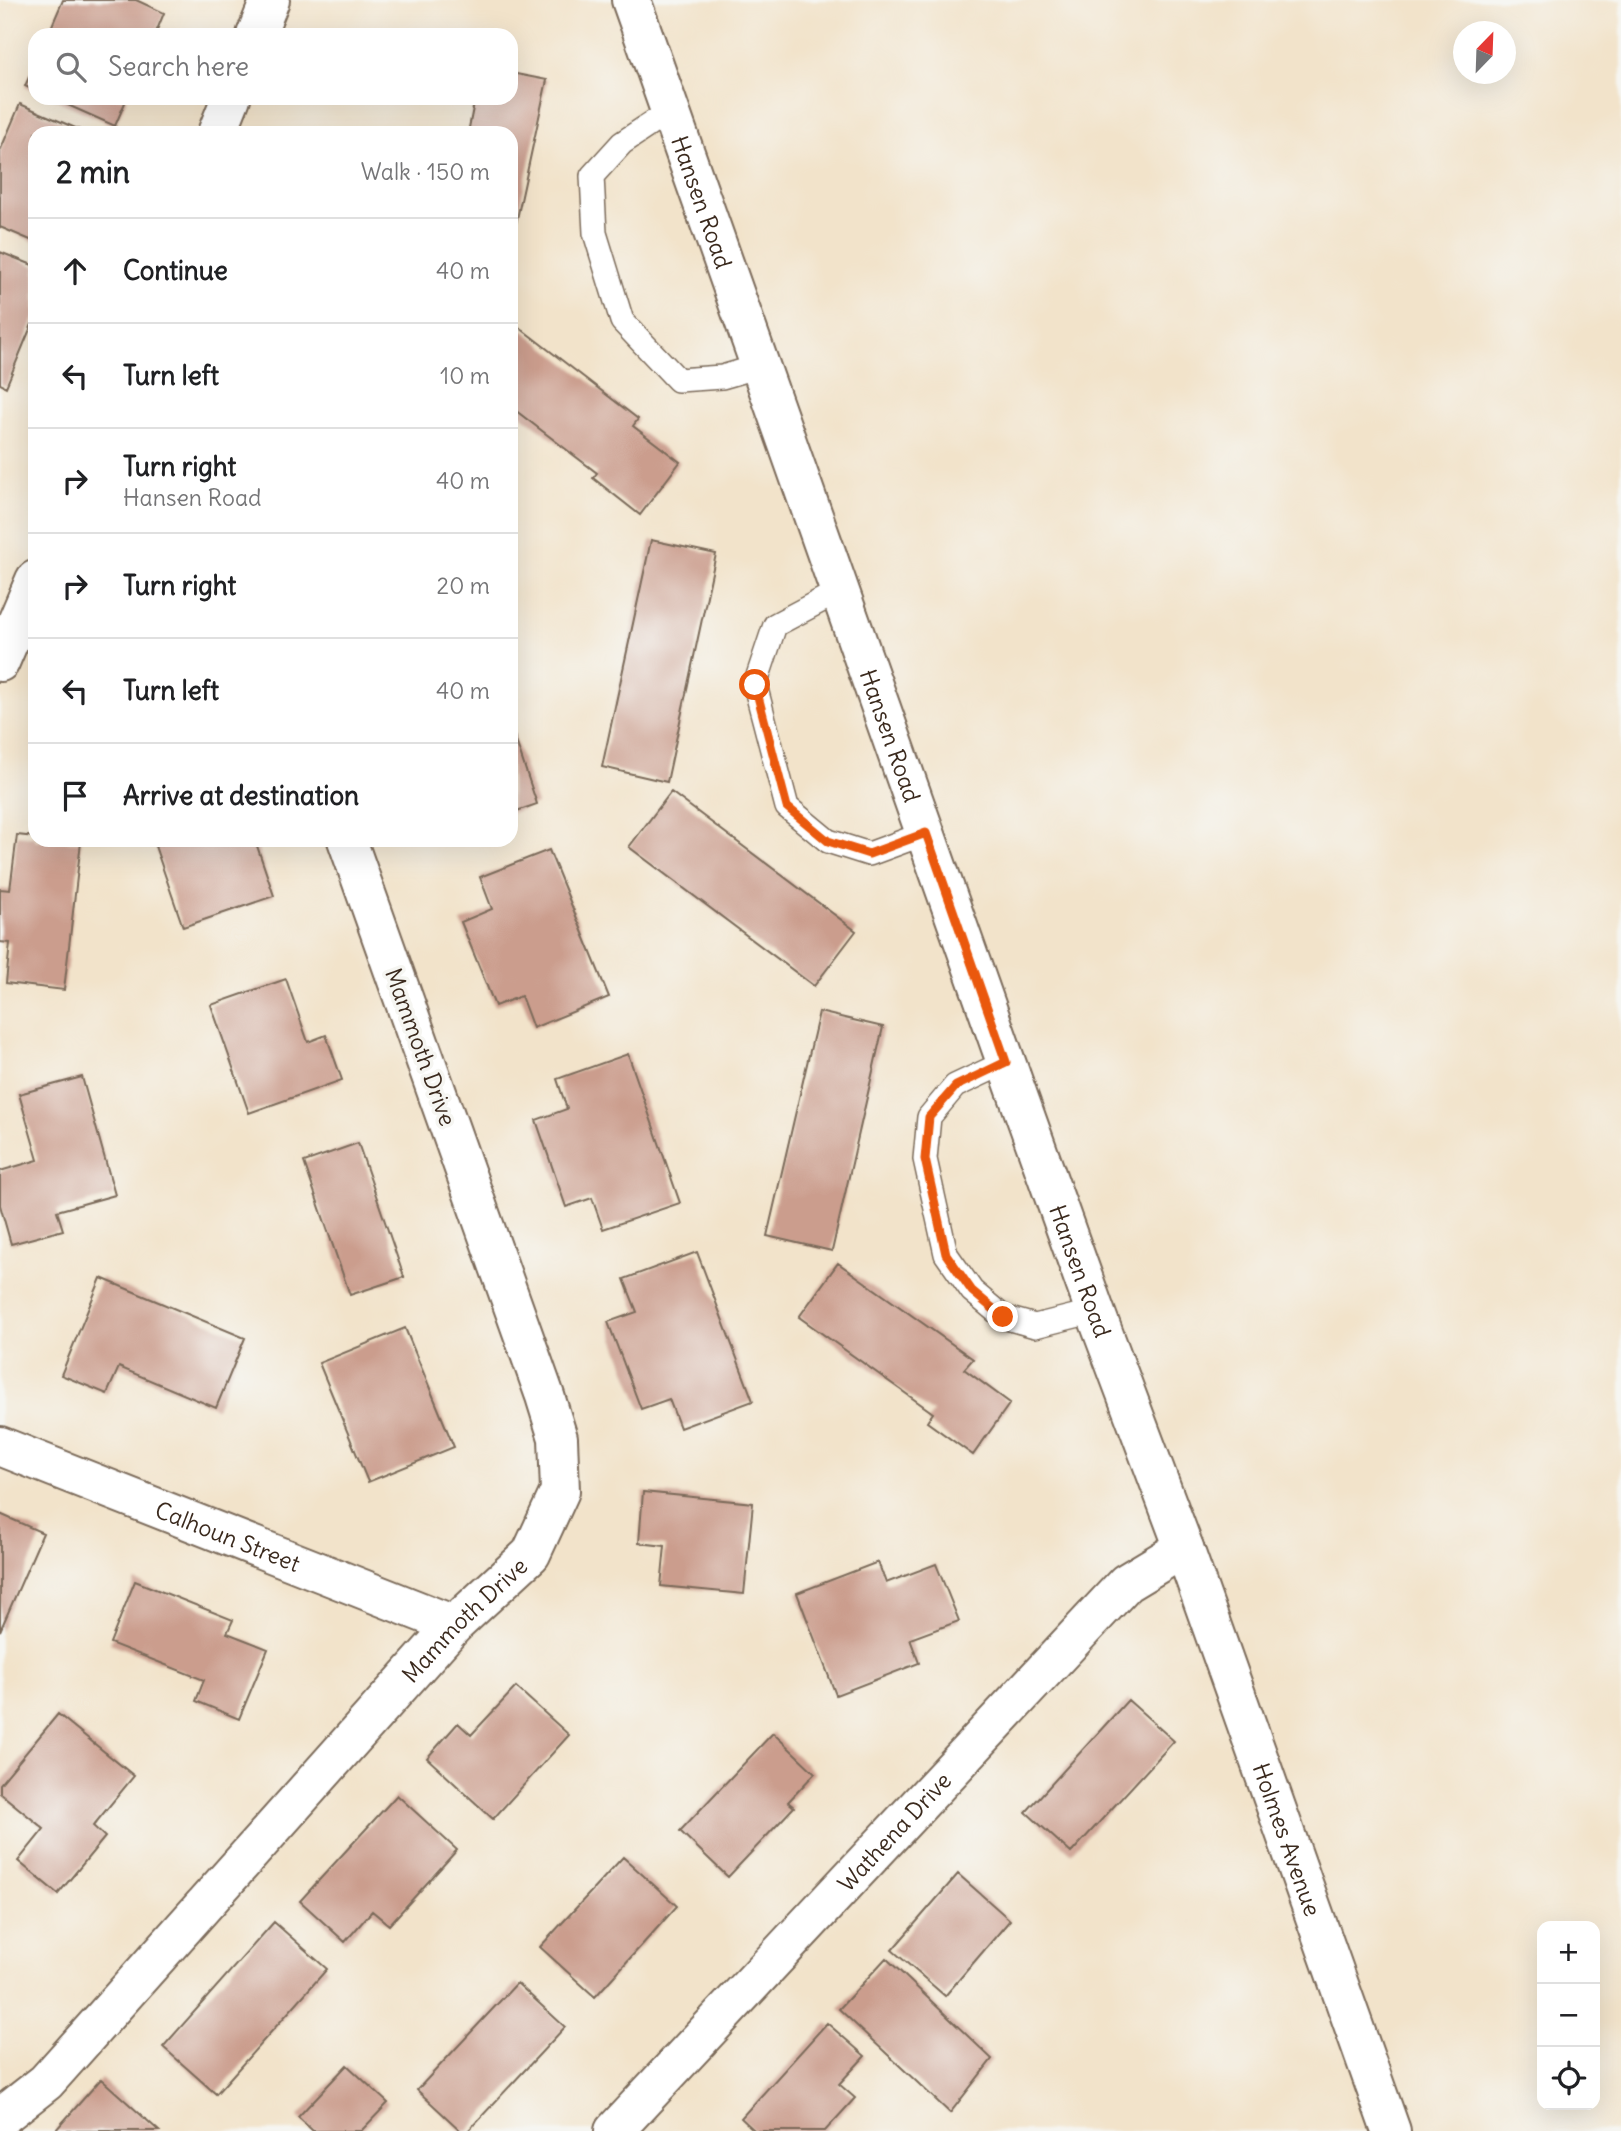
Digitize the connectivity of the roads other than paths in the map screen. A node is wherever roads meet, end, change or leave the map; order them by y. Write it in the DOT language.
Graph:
graph roads {
  1 [pos="631,0"];
  2 [pos="228,105"];
  3 [pos="670,111"];
  4 [pos="220,126"];
  5 [pos="760,366"];
  6 [pos="841,590"];
  7 [pos="28,596"];
  8 [pos="0,662"];
  9 [pos="926,833"];
  10 [pos="349,847"];
  11 [pos="1006,1062"];
  12 [pos="1095,1311"];
  13 [pos="0,1446"];
  14 [pos="1184,1548"];
  15 [pos="454,1625"];
  16 [pos="0,2118"];
  17 [pos="614,2131"];
  18 [pos="1391,2131"];
  1 -- 3 [label="street, Hansen Road"];
  2 -- 4 [label="street"];
  3 -- 5 [label="street, Hansen Road"];
  3 -- 5 [label="lane"];
  5 -- 6 [label="street, Hansen Road"];
  6 -- 9 [label="street, Hansen Road"];
  6 -- 9 [label="lane"];
  7 -- 8 [label="street"];
  9 -- 11 [label="street, Hansen Road"];
  10 -- 15 [label="street, Mammoth Drive"];
  11 -- 12 [label="street, Hansen Road"];
  11 -- 12 [label="lane"];
  12 -- 14 [label="street, Hansen Road"];
  13 -- 15 [label="street, Calhoun Street"];
  14 -- 17 [label="street, Wathena Drive"];
  14 -- 18 [label="street, Holmes Avenue"];
  15 -- 16 [label="street, Mammoth Drive"];
}
